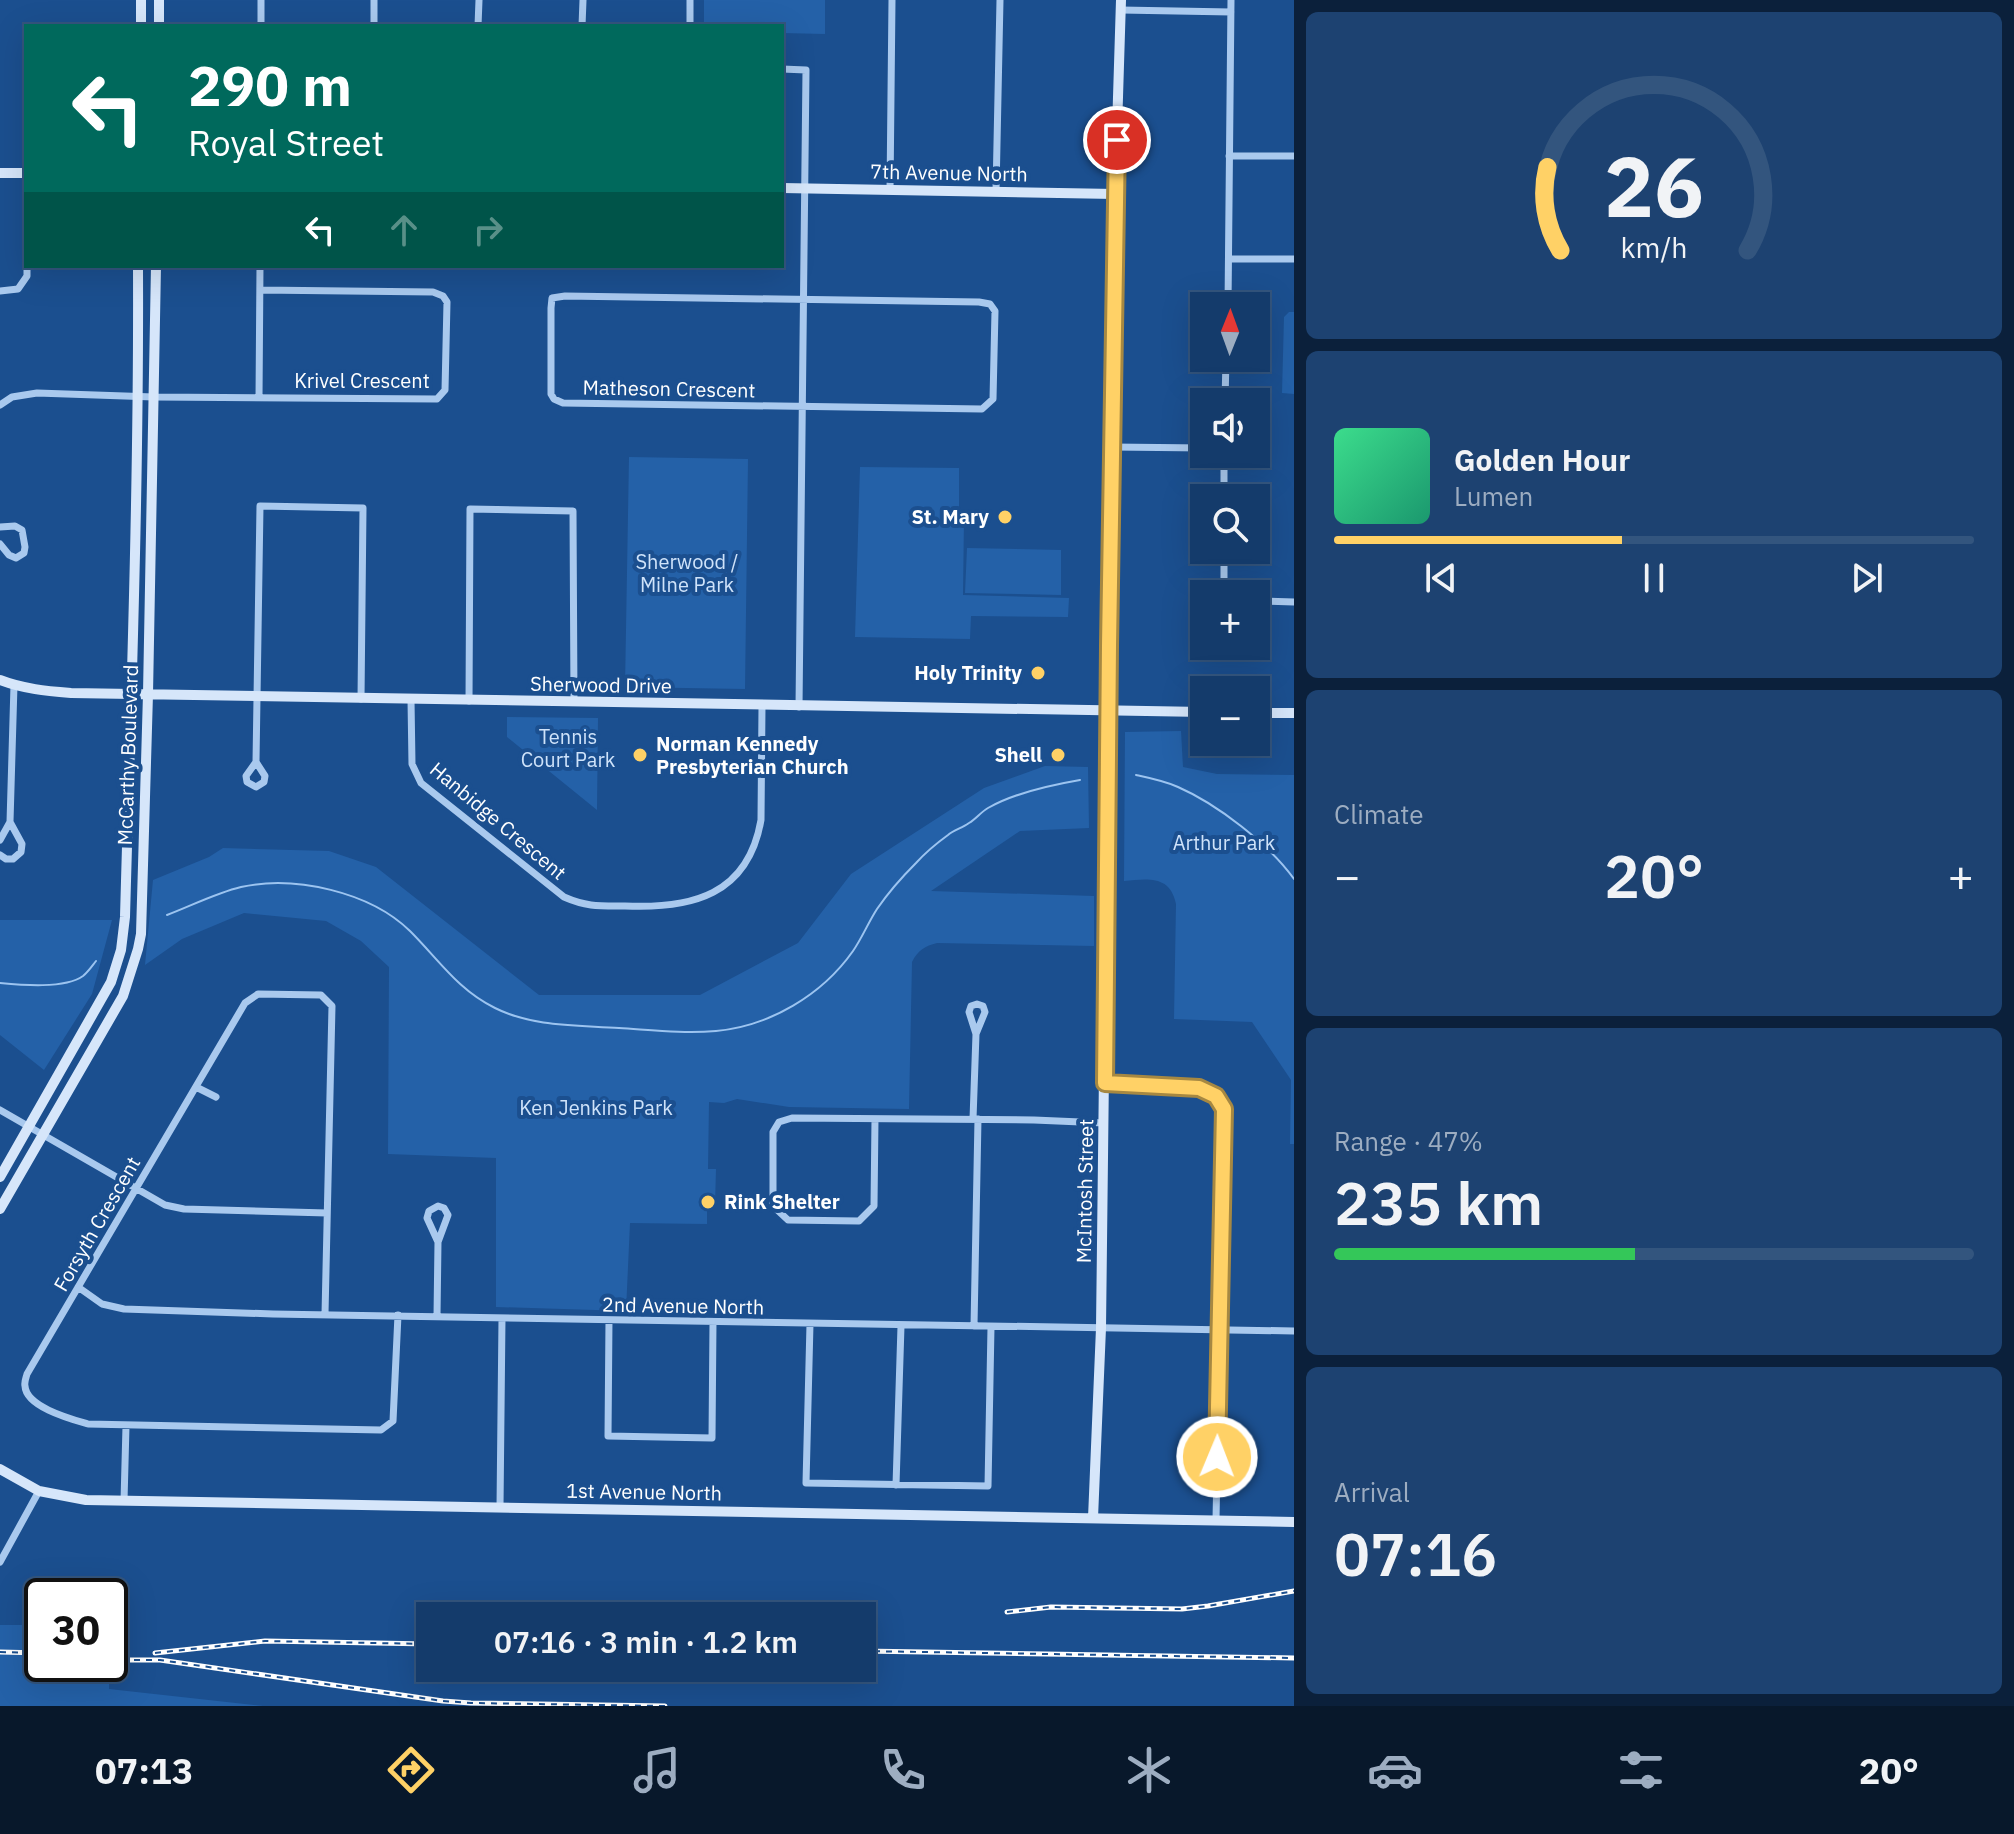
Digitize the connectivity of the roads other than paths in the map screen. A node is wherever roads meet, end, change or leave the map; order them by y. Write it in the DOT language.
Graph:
graph roads {
  1 [pos="141,0"];
  2 [pos="159,0"];
  3 [pos="261,0"];
  4 [pos="374,0"];
  5 [pos="479,0"];
  6 [pos="583,0"];
  7 [pos="690,0"];
  8 [pos="892,0"];
  9 [pos="1000,0"];
  10 [pos="1231,0"];
  11 [pos="1121,5"];
  12 [pos="1231,12"];
  13 [pos="141,24"];
  14 [pos="159,24"];
  15 [pos="261,24"];
  16 [pos="374,24"];
  17 [pos="478,24"];
  18 [pos="582,24"];
  19 [pos="690,24"];
  20 [pos="784,69"];
  21 [pos="1229,156"];
  22 [pos="1294,156"];
  23 [pos="0,173"];
  24 [pos="24,173"];
  25 [pos="784,188"];
  26 [pos="804,188"];
  27 [pos="890,190"];
  28 [pos="996,191"];
  29 [pos="1115,194"];
  30 [pos="1229,259"];
  31 [pos="1294,259"];
  32 [pos="27,268"];
  33 [pos="138,268"];
  34 [pos="156,268"];
  35 [pos="260,268"];
  36 [pos="260,290"];
  37 [pos="0,291"];
  38 [pos="1228,292"];
  39 [pos="804,300"];
  40 [pos="138,396"];
  41 [pos="154,397"];
  42 [pos="259,398"];
  43 [pos="0,405"];
  44 [pos="803,407"];
  45 [pos="1112,447"];
  46 [pos="1190,448"];
  47 [pos="0,527"];
  48 [pos="0,544"];
  49 [pos="1270,601"];
  50 [pos="1294,602"];
  51 [pos="0,680"];
  52 [pos="14,685"];
  53 [pos="132,694"];
  54 [pos="148,694"];
  55 [pos="257,697"];
  56 [pos="361,699"];
  57 [pos="411,700"];
  58 [pos="469,701"];
  59 [pos="574,702"];
  60 [pos="762,706"];
  61 [pos="799,707"];
  62 [pos="1108,711"];
  63 [pos="1190,712"];
  64 [pos="1270,713"];
  65 [pos="1294,713"];
  66 [pos="256,762"];
  67 [pos="10,822"];
  68 [pos="0,840"];
  69 [pos="0,855"];
  70 [pos="976,1034"];
  71 [pos="1105,1083"];
  72 [pos="196,1087"];
  73 [pos="216,1097"];
  74 [pos="0,1110"];
  75 [pos="875,1119"];
  76 [pos="976,1119"];
  77 [pos="1104,1123"];
  78 [pos="29,1127"];
  79 [pos="43,1136"];
  80 [pos="0,1177"];
  81 [pos="137,1189"];
  82 [pos="0,1209"];
  83 [pos="327,1213"];
  84 [pos="438,1242"];
  85 [pos="78,1287"];
  86 [pos="325,1314"];
  87 [pos="398,1315"];
  88 [pos="437,1316"];
  89 [pos="502,1318"];
  90 [pos="609,1320"];
  91 [pos="713,1322"];
  92 [pos="810,1324"];
  93 [pos="901,1326"];
  94 [pos="974,1326"];
  95 [pos="991,1327"];
  96 [pos="1101,1328"];
  97 [pos="1220,1331"];
  98 [pos="1294,1331"];
  99 [pos="126,1426"];
  100 [pos="0,1469"];
  101 [pos="896,1485"];
  102 [pos="39,1491"];
  103 [pos="124,1501"];
  104 [pos="500,1507"];
  105 [pos="1093,1518"];
  106 [pos="1216,1520"];
  107 [pos="1294,1522"];
  108 [pos="0,1562"];
  1 -- 13 [label="main road"];
  2 -- 14 [label="main road"];
  3 -- 15 [label="street"];
  4 -- 16 [label="street"];
  5 -- 17 [label="street"];
  6 -- 18 [label="street"];
  7 -- 19 [label="street"];
  8 -- 27 [label="street"];
  9 -- 28 [label="street"];
  10 -- 12 [label="street"];
  11 -- 12 [label="street"];
  11 -- 29 [label="main road, McIntosh Street"];
  12 -- 21 [label="street"];
  20 -- 26 [label="street"];
  21 -- 22 [label="street"];
  21 -- 30 [label="street"];
  23 -- 24 [label="main road"];
  25 -- 26 [label="main road, 7th Avenue North"];
  26 -- 27 [label="main road, 7th Avenue North"];
  26 -- 39 [label="street"];
  27 -- 28 [label="main road, 7th Avenue North"];
  28 -- 29 [label="main road, 7th Avenue North"];
  29 -- 45 [label="main road, McIntosh Street"];
  30 -- 31 [label="street"];
  30 -- 38 [label="street"];
  32 -- 37 [label="street"];
  33 -- 40 [label="main road, McCarthy Boulevard"];
  34 -- 41 [label="main road, McCarthy Boulevard"];
  35 -- 36 [label="street"];
  36 -- 42 [label="street"];
  36 -- 42 [label="street, Krivel Crescent"];
  39 -- 44 [label="street"];
  39 -- 44 [label="street"];
  39 -- 44 [label="street, Matheson Crescent"];
  40 -- 41 [label="street, Krivel Crescent"];
  40 -- 43 [label="street, Krivel Crescent"];
  40 -- 53 [label="main road, McCarthy Boulevard"];
  41 -- 42 [label="street, Krivel Crescent"];
  41 -- 54 [label="main road, McCarthy Boulevard"];
  44 -- 61 [label="street"];
  45 -- 46 [label="street"];
  45 -- 62 [label="main road, McIntosh Street"];
  47 -- 48 [label="street"];
  49 -- 50 [label="street"];
  51 -- 52 [label="main road, Sherwood Drive"];
  52 -- 53 [label="main road, Sherwood Drive"];
  52 -- 67 [label="street"];
  53 -- 54 [label="main road, Sherwood Drive"];
  53 -- 78 [label="main road, McCarthy Boulevard"];
  54 -- 55 [label="main road, Sherwood Drive"];
  54 -- 79 [label="main road, McCarthy Boulevard"];
  55 -- 56 [label="main road, Sherwood Drive"];
  55 -- 56 [label="street"];
  55 -- 66 [label="street"];
  56 -- 57 [label="main road, Sherwood Drive"];
  57 -- 58 [label="main road, Sherwood Drive"];
  57 -- 60 [label="street, Hanbidge Crescent"];
  58 -- 59 [label="main road, Sherwood Drive"];
  58 -- 59 [label="street"];
  59 -- 60 [label="main road, Sherwood Drive"];
  60 -- 61 [label="main road, Sherwood Drive"];
  61 -- 62 [label="main road, Sherwood Drive"];
  62 -- 63 [label="main road, Sherwood Drive"];
  62 -- 71 [label="main road, McIntosh Street"];
  64 -- 65 [label="main road"];
  67 -- 68 [label="street"];
  67 -- 69 [label="street"];
  70 -- 76 [label="street"];
  71 -- 77 [label="main road, McIntosh Street"];
  71 -- 97 [label="street"];
  72 -- 73 [label="street"];
  72 -- 81 [label="street, Forsyth Crescent"];
  72 -- 83 [label="street, Forsyth Crescent"];
  74 -- 78 [label="street"];
  75 -- 75 [label="street"];
  75 -- 76 [label="street"];
  76 -- 77 [label="street"];
  76 -- 94 [label="street"];
  77 -- 96 [label="main road, McIntosh Street"];
  78 -- 79 [label="street"];
  78 -- 80 [label="main road, McCarthy Boulevard"];
  79 -- 81 [label="street"];
  79 -- 82 [label="main road, McCarthy Boulevard"];
  81 -- 83 [label="street"];
  81 -- 85 [label="street, Forsyth Crescent"];
  83 -- 86 [label="street, Forsyth Crescent"];
  84 -- 88 [label="street"];
  85 -- 86 [label="street, 2nd Avenue North"];
  85 -- 99 [label="street, Forsyth Crescent"];
  86 -- 87 [label="street, 2nd Avenue North"];
  87 -- 88 [label="street, 2nd Avenue North"];
  87 -- 99 [label="street, Forsyth Crescent"];
  88 -- 89 [label="street, 2nd Avenue North"];
  89 -- 90 [label="street, 2nd Avenue North"];
  89 -- 104 [label="street"];
  90 -- 91 [label="street, 2nd Avenue North"];
  90 -- 91 [label="street"];
  91 -- 92 [label="street, 2nd Avenue North"];
  92 -- 93 [label="street, 2nd Avenue North"];
  92 -- 101 [label="street"];
  93 -- 94 [label="street, 2nd Avenue North"];
  93 -- 101 [label="street"];
  94 -- 95 [label="street, 2nd Avenue North"];
  95 -- 96 [label="street, 2nd Avenue North"];
  95 -- 101 [label="street"];
  96 -- 97 [label="street, 2nd Avenue North"];
  96 -- 105 [label="main road, McIntosh Street"];
  97 -- 98 [label="street, 2nd Avenue North"];
  97 -- 106 [label="street"];
  99 -- 103 [label="street"];
  100 -- 102 [label="main road, 1st Avenue North"];
  102 -- 103 [label="main road, 1st Avenue North"];
  102 -- 108 [label="street"];
  103 -- 104 [label="main road, 1st Avenue North"];
  104 -- 105 [label="main road, 1st Avenue North"];
  105 -- 106 [label="main road, 1st Avenue North"];
  106 -- 107 [label="main road, 1st Avenue North"];
}
